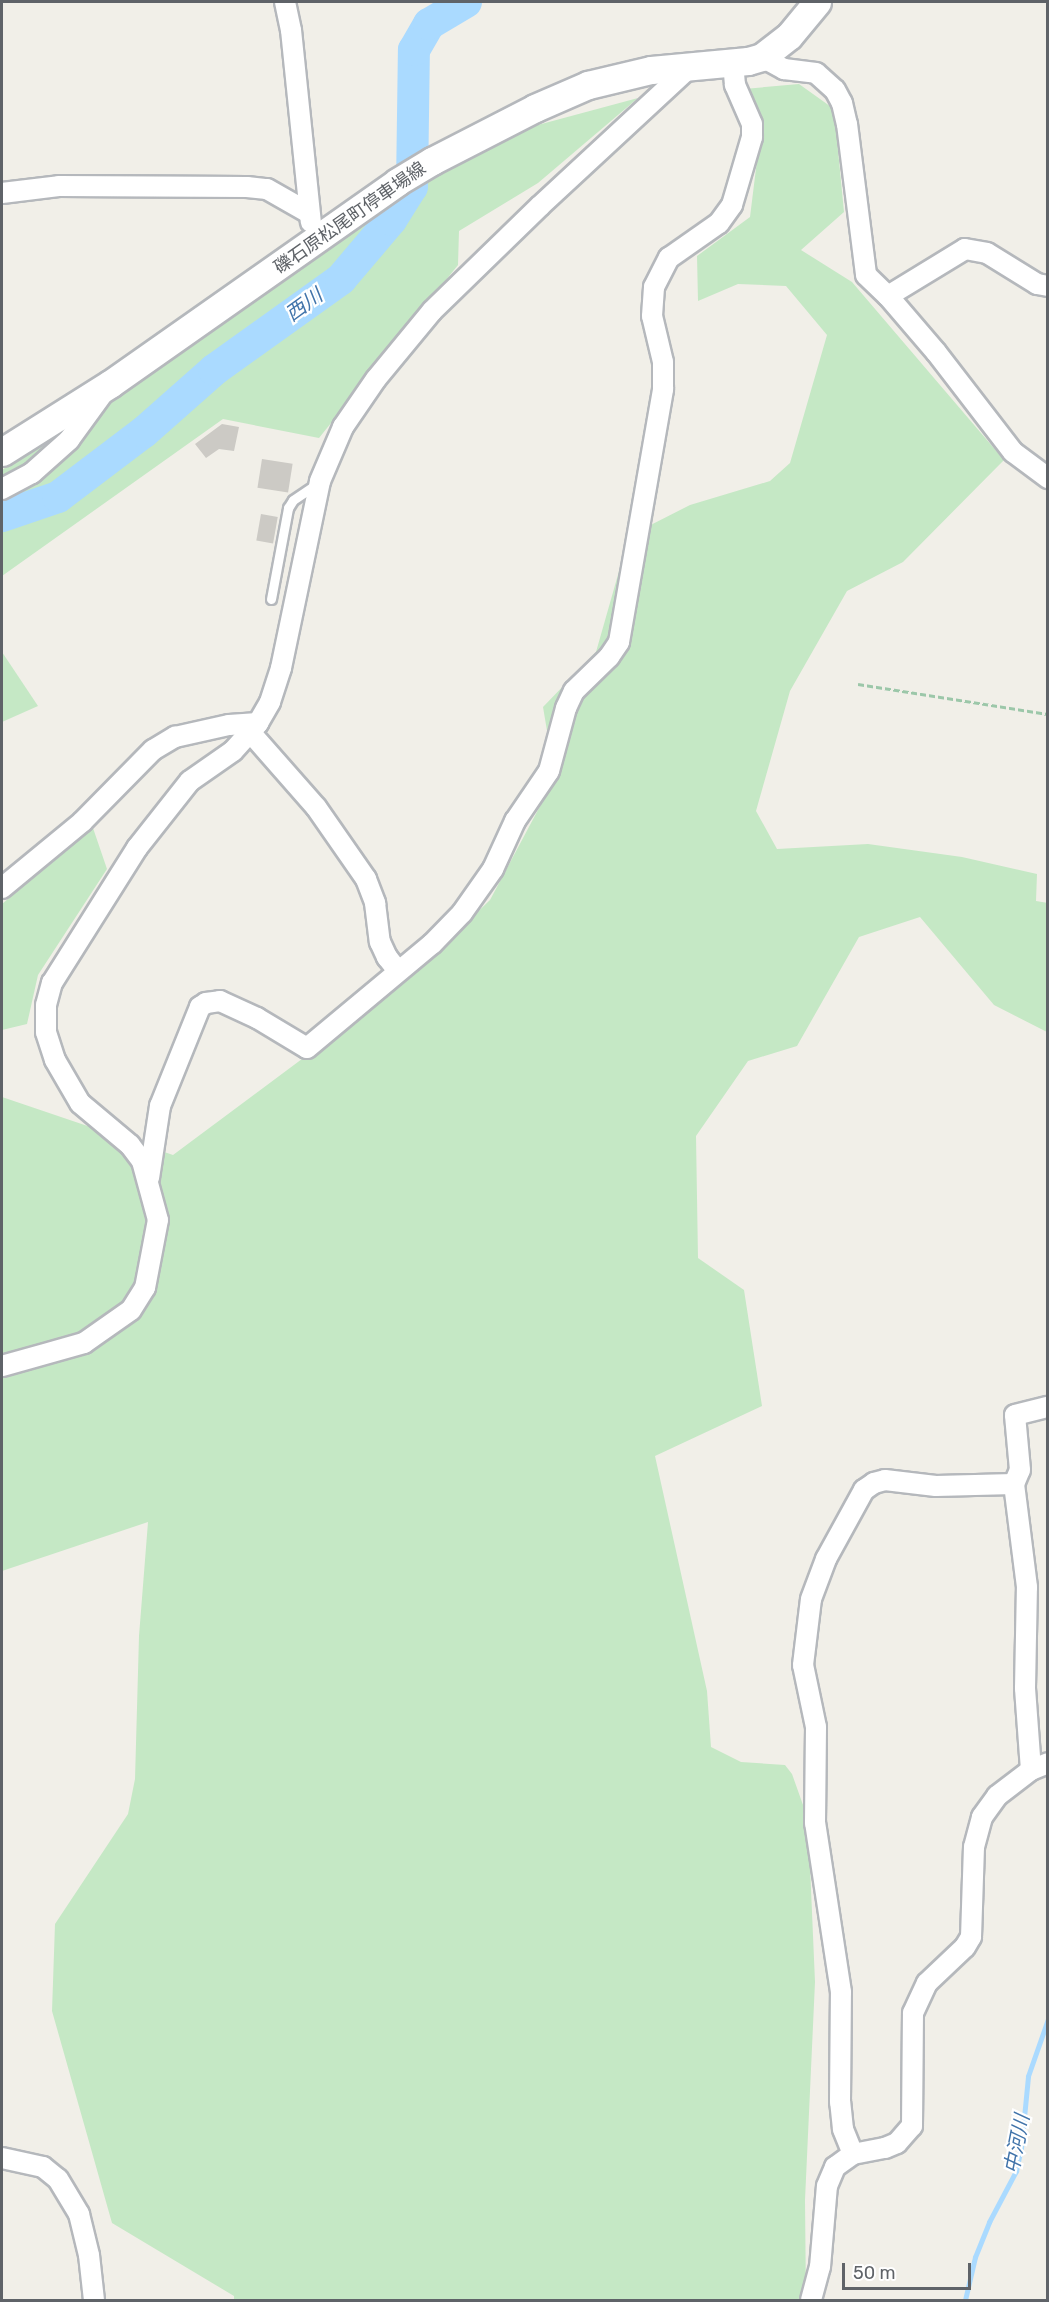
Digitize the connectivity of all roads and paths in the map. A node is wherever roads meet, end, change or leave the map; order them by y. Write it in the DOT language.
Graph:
graph roads {
  1 [pos="285,2"];
  2 [pos="817,2"];
  3 [pos="762,57"];
  4 [pos="733,63"];
  5 [pos="691,66"];
  6 [pos="2,193"];
  7 [pos="309,213"];
  8 [pos="316,241"];
  9 [pos="1047,286"];
  10 [pos="888,296"];
  11 [pos="111,384"];
  12 [pos="2,452"];
  13 [pos="1047,478"];
  14 [pos="320,481"];
  15 [pos="2,489"];
  16 [pos="271,599"];
  17 [pos="858,684"];
  18 [pos="1047,714"];
  19 [pos="254,728"];
  20 [pos="2,888"];
  21 [pos="398,971"];
  22 [pos="149,1180"];
  23 [pos="2,1365"];
  24 [pos="1047,1407"];
  25 [pos="1014,1484"];
  26 [pos="1039,1767"];
  27 [pos="853,2154"];
  28 [pos="2,2158"];
  29 [pos="94,2301"];
  30 [pos="811,2301"];
  1 -- 7 [label="street"];
  2 -- 3 [label="main road, 礫石原松尾町停車場線"];
  3 -- 4 [label="main road, 礫石原松尾町停車場線"];
  3 -- 10 [label="street"];
  4 -- 5 [label="main road, 礫石原松尾町停車場線"];
  4 -- 21 [label="street"];
  5 -- 8 [label="main road, 礫石原松尾町停車場線"];
  5 -- 14 [label="street"];
  6 -- 7 [label="street"];
  7 -- 8 [label="street"];
  8 -- 11 [label="main road, 礫石原松尾町停車場線"];
  9 -- 10 [label="street"];
  10 -- 13 [label="street"];
  11 -- 12 [label="main road, 礫石原松尾町停車場線"];
  11 -- 15 [label="street"];
  14 -- 16 [label="lane"];
  14 -- 19 [label="street"];
  17 -- 18 [label="path"];
  19 -- 20 [label="street"];
  19 -- 21 [label="street"];
  19 -- 22 [label="street"];
  21 -- 22 [label="street"];
  22 -- 23 [label="street"];
  24 -- 25 [label="street"];
  25 -- 26 [label="street"];
  25 -- 27 [label="street"];
  26 -- 27 [label="street"];
  27 -- 30 [label="street"];
  28 -- 29 [label="street"];
}
